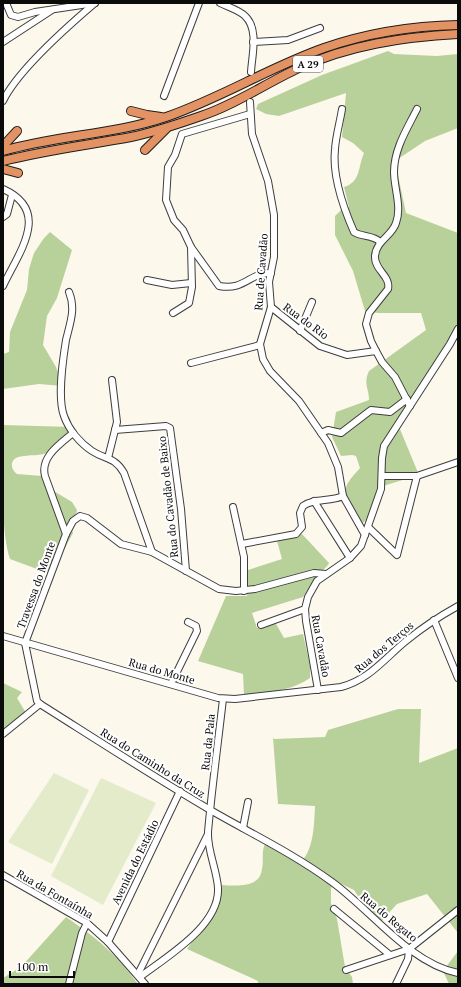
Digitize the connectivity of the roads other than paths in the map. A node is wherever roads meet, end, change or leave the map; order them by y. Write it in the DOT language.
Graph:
graph roads {
  1 [pos="6,3"];
  2 [pos="95,3"];
  3 [pos="199,3"];
  4 [pos="220,3"];
  5 [pos="53,10"];
  6 [pos="458,25"];
  7 [pos="320,28"];
  8 [pos="458,34"];
  9 [pos="3,42"];
  10 [pos="254,42"];
  11 [pos="251,72"];
  12 [pos="164,96"];
  13 [pos="3,101"];
  14 [pos="250,102"];
  15 [pos="342,109"];
  16 [pos="417,109"];
  17 [pos="131,111"];
  18 [pos="250,114"];
  19 [pos="165,117"];
  20 [pos="168,127"];
  21 [pos="17,131"];
  22 [pos="3,146"];
  23 [pos="144,150"];
  24 [pos="3,151"];
  25 [pos="3,161"];
  26 [pos="3,169"];
  27 [pos="18,173"];
  28 [pos="3,189"];
  29 [pos="12,195"];
  30 [pos="3,217"];
  31 [pos="380,242"];
  32 [pos="191,247"];
  33 [pos="271,273"];
  34 [pos="147,280"];
  35 [pos="192,283"];
  36 [pos="3,286"];
  37 [pos="69,292"];
  38 [pos="312,302"];
  39 [pos="271,307"];
  40 [pos="173,313"];
  41 [pos="458,329"];
  42 [pos="300,331"];
  43 [pos="260,345"];
  44 [pos="376,351"];
  45 [pos="191,363"];
  46 [pos="112,380"];
  47 [pos="407,399"];
  48 [pos="410,406"];
  49 [pos="115,430"];
  50 [pos="73,433"];
  51 [pos="321,433"];
  52 [pos="108,458"];
  53 [pos="458,462"];
  54 [pos="382,476"];
  55 [pos="417,476"];
  56 [pos="343,496"];
  57 [pos="314,501"];
  58 [pos="233,507"];
  59 [pos="368,527"];
  60 [pos="66,534"];
  61 [pos="365,535"];
  62 [pos="242,544"];
  63 [pos="152,552"];
  64 [pos="350,558"];
  65 [pos="186,571"];
  66 [pos="326,574"];
  67 [pos="244,591"];
  68 [pos="458,606"];
  69 [pos="305,609"];
  70 [pos="434,620"];
  71 [pos="188,622"];
  72 [pos="261,625"];
  73 [pos="3,636"];
  74 [pos="25,643"];
  75 [pos="458,678"];
  76 [pos="171,684"];
  77 [pos="318,690"];
  78 [pos="223,699"];
  79 [pos="40,704"];
  80 [pos="3,734"];
  81 [pos="180,791"];
  82 [pos="248,802"];
  83 [pos="212,811"];
  84 [pos="243,828"];
  85 [pos="208,834"];
  86 [pos="312,869"];
  87 [pos="3,875"];
  88 [pos="334,909"];
  89 [pos="458,910"];
  90 [pos="87,923"];
  91 [pos="108,942"];
  92 [pos="409,949"];
  93 [pos="390,956"];
  94 [pos="346,970"];
  95 [pos="458,973"];
  96 [pos="139,976"];
  97 [pos="69,984"];
  98 [pos="146,984"];
  99 [pos="396,984"];
  1 -- 5 [label="street"];
  2 -- 5 [label="street"];
  2 -- 13 [label="street"];
  3 -- 12 [label="street"];
  4 -- 10 [label="street"];
  5 -- 9 [label="street"];
  6 -- 19 [label="highway, A 29"];
  7 -- 10 [label="street"];
  8 -- 20 [label="highway, A 29"];
  10 -- 11 [label="street"];
  14 -- 18 [label="street, Rua de Cavadão"];
  15 -- 31 [label="street"];
  16 -- 31 [label="street"];
  17 -- 19 [label="highway"];
  18 -- 32 [label="street"];
  18 -- 33 [label="street, Rua de Cavadão"];
  19 -- 24 [label="highway, A 29"];
  20 -- 23 [label="highway"];
  20 -- 25 [label="highway, A 29"];
  21 -- 22 [label="highway"];
  26 -- 27 [label="highway"];
  28 -- 29 [label="street"];
  29 -- 30 [label="street"];
  29 -- 36 [label="street"];
  31 -- 44 [label="street"];
  32 -- 33 [label="street"];
  32 -- 35 [label="street"];
  33 -- 39 [label="street, Rua de Cavadão"];
  34 -- 35 [label="street"];
  35 -- 40 [label="street"];
  37 -- 50 [label="street"];
  38 -- 42 [label="street"];
  39 -- 42 [label="street, Rua do Rio"];
  39 -- 43 [label="street, Rua de Cavadão"];
  41 -- 48 [label="street, Rua Cavadão"];
  42 -- 44 [label="street, Rua do Rio"];
  43 -- 45 [label="street"];
  43 -- 51 [label="street"];
  44 -- 47 [label="street"];
  46 -- 49 [label="street"];
  47 -- 48 [label="street"];
  47 -- 51 [label="street"];
  48 -- 54 [label="street, Rua Cavadão"];
  49 -- 52 [label="street"];
  49 -- 65 [label="street, Rua do Cavadão de Baixo"];
  50 -- 52 [label="street"];
  50 -- 60 [label="street"];
  51 -- 56 [label="street"];
  52 -- 63 [label="street"];
  53 -- 55 [label="street"];
  54 -- 55 [label="street"];
  54 -- 59 [label="street, Rua Cavadão"];
  55 -- 59 [label="street"];
  56 -- 57 [label="street"];
  56 -- 61 [label="street"];
  57 -- 62 [label="street"];
  57 -- 64 [label="street"];
  58 -- 62 [label="street"];
  59 -- 61 [label="street, Rua Cavadão"];
  60 -- 63 [label="street, Travessa do Monte"];
  60 -- 74 [label="street, Travessa do Monte"];
  61 -- 64 [label="street, Rua Cavadão"];
  62 -- 67 [label="street"];
  63 -- 65 [label="street"];
  64 -- 66 [label="street, Rua Cavadão"];
  65 -- 67 [label="street"];
  66 -- 67 [label="street"];
  66 -- 69 [label="street, Rua Cavadão"];
  68 -- 70 [label="street, Rua dos Terços"];
  69 -- 72 [label="street"];
  69 -- 77 [label="street, Rua Cavadão"];
  70 -- 75 [label="street"];
  70 -- 77 [label="street, Rua dos Terços"];
  71 -- 76 [label="street"];
  73 -- 74 [label="street, Rua do Monte"];
  74 -- 76 [label="street, Rua do Monte"];
  74 -- 79 [label="street"];
  76 -- 78 [label="street, Rua do Monte"];
  77 -- 78 [label="street, Rua do Monte"];
  78 -- 83 [label="street, Rua da Pala"];
  79 -- 80 [label="street"];
  79 -- 81 [label="street, Rua do Caminho da Cruz"];
  81 -- 83 [label="street, Rua do Caminho da Cruz"];
  81 -- 91 [label="street, Avenida do Estádio"];
  82 -- 84 [label="street"];
  83 -- 84 [label="street, Rua do Caminho da Cruz"];
  83 -- 85 [label="street, Rua da Pala"];
  84 -- 86 [label="street, Rua do Caminho da Cruz"];
  85 -- 96 [label="street"];
  85 -- 96 [label="street"];
  86 -- 92 [label="street, Rua do Regato"];
  87 -- 90 [label="street, Rua da Fontaínha"];
  88 -- 93 [label="street"];
  89 -- 92 [label="street"];
  90 -- 91 [label="street, Rua da Fontaínha"];
  90 -- 97 [label="street"];
  91 -- 96 [label="street, Rua da Fontaínha"];
  92 -- 93 [label="street"];
  92 -- 95 [label="street, Rua do Regato"];
  92 -- 99 [label="street"];
  93 -- 94 [label="street"];
  96 -- 98 [label="street, Rua da Fontaínha"];
}
